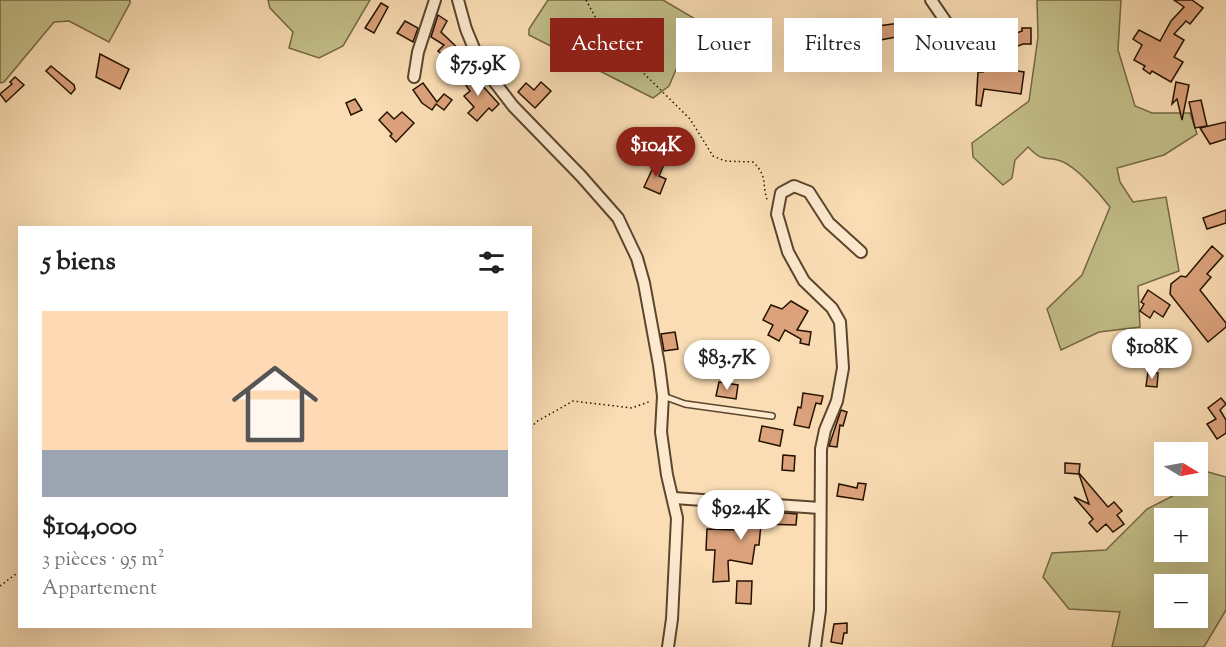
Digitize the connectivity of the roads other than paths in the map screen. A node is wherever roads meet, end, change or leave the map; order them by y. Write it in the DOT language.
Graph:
graph roads {
  1 [pos="435,0"];
  2 [pos="458,0"];
  3 [pos="931,0"];
  4 [pos="943,18"];
  5 [pos="414,76"];
  6 [pos="861,252"];
  7 [pos="663,396"];
  8 [pos="772,416"];
  9 [pos="674,498"];
  10 [pos="820,508"];
  11 [pos="668,647"];
  12 [pos="815,647"];
  1 -- 5 [label="street"];
  2 -- 7 [label="street"];
  3 -- 4 [label="street"];
  6 -- 10 [label="street"];
  7 -- 8 [label="lane"];
  7 -- 9 [label="street"];
  9 -- 10 [label="street"];
  9 -- 11 [label="street"];
  10 -- 12 [label="street"];
}
